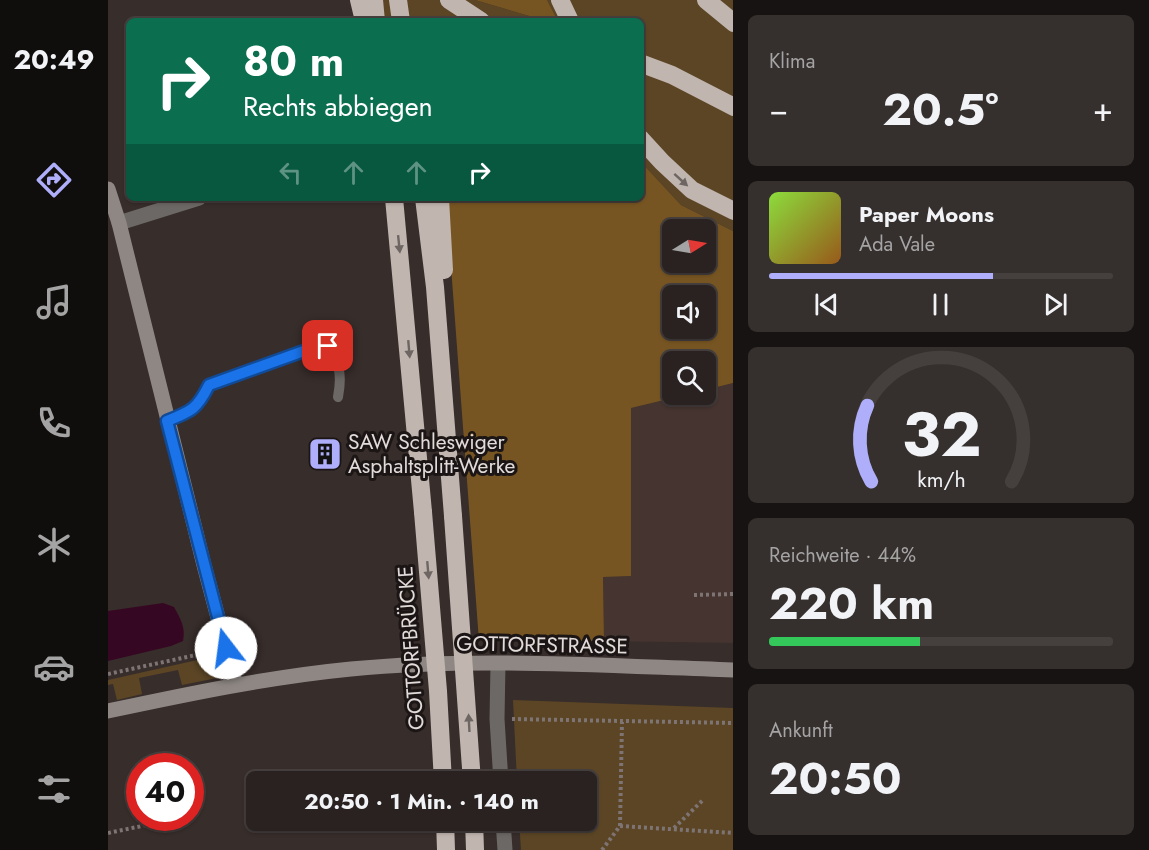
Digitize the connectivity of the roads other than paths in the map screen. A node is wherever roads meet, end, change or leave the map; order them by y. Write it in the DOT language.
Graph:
graph roads {
  1 [pos="359,0"];
  2 [pos="374,0"];
  3 [pos="398,0"];
  4 [pos="448,0"];
  5 [pos="560,0"];
  6 [pos="706,0"];
  7 [pos="363,18"];
  8 [pos="376,18"];
  9 [pos="400,18"];
  10 [pos="476,18"];
  11 [pos="569,18"];
  12 [pos="733,22"];
  13 [pos="644,64"];
  14 [pos="733,106"];
  15 [pos="644,142"];
  16 [pos="108,189"];
  17 [pos="189,201"];
  18 [pos="394,201"];
  19 [pos="424,201"];
  20 [pos="440,201"];
  21 [pos="733,211"];
  22 [pos="119,223"];
  23 [pos="338,397"];
  24 [pos="167,421"];
  25 [pos="446,421"];
  26 [pos="498,664"];
  27 [pos="733,670"];
  28 [pos="236,685"];
  29 [pos="108,711"];
  30 [pos="442,771"];
  31 [pos="471,771"];
  32 [pos="500,771"];
  33 [pos="445,831"];
  34 [pos="474,831"];
  35 [pos="504,831"];
  36 [pos="446,850"];
  37 [pos="475,850"];
  38 [pos="505,850"];
  1 -- 7 [label="highway"];
  2 -- 8 [label="highway"];
  3 -- 9 [label="highway"];
  4 -- 10 [label="highway"];
  5 -- 11 [label="highway"];
  6 -- 12 [label="highway"];
  13 -- 14 [label="highway"];
  15 -- 21 [label="highway, one-way"];
  16 -- 22 [label="street"];
  17 -- 22 [label="street"];
  18 -- 30 [label="highway, GOTTORFBRÜCKE, one-way, bridge"];
  19 -- 25 [label="highway"];
  20 -- 25 [label="highway"];
  22 -- 24 [label="street"];
  23 -- 24 [label="lane"];
  24 -- 28 [label="street"];
  31 -- 25 [label="highway, one-way, bridge"];
  26 -- 27 [label="street, GOTTORFSTRASSE"];
  26 -- 28 [label="street, GOTTORFSTRASSE"];
  26 -- 32 [label="street"];
  28 -- 29 [label="street, GOTTORFSTRASSE"];
  33 -- 36 [label="highway"];
  34 -- 37 [label="highway"];
  35 -- 38 [label="street"];
}
